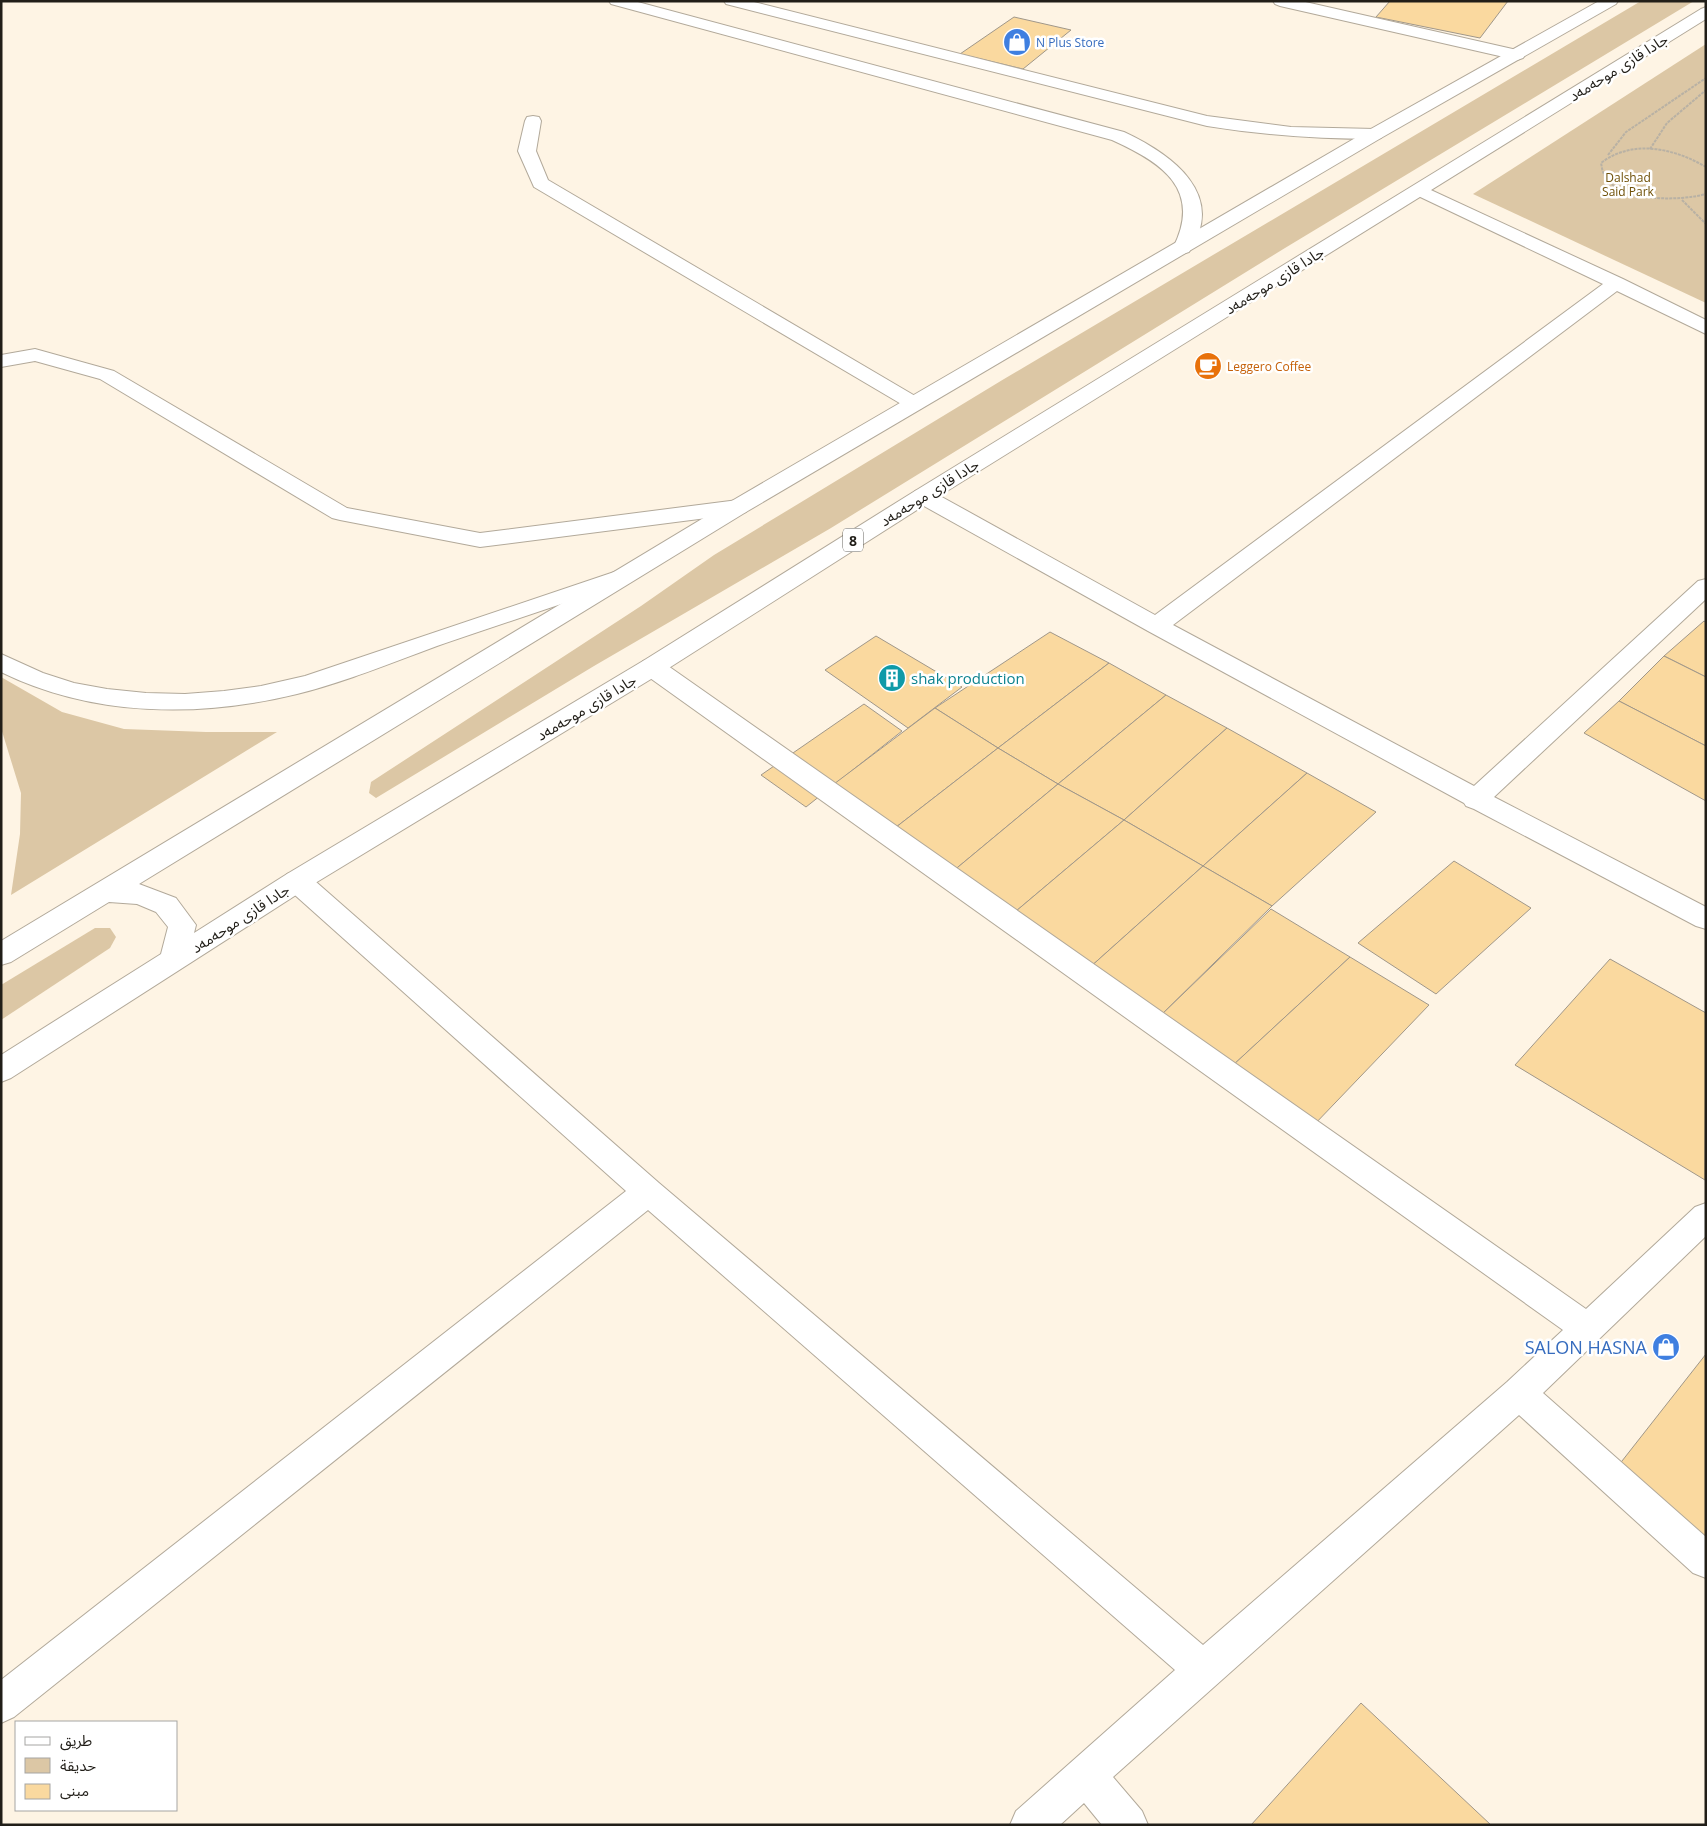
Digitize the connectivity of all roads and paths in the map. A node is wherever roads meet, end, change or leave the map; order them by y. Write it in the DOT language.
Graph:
graph roads {
  1 [pos="616,1"];
  2 [pos="731,1"];
  3 [pos="1280,1"];
  4 [pos="1611,1"];
  5 [pos="806,6"];
  6 [pos="1706,12"];
  7 [pos="790,16"];
  8 [pos="1517,55"];
  9 [pos="1706,78"];
  10 [pos="1066,86"];
  11 [pos="1706,90"];
  12 [pos="1031,112"];
  13 [pos="533,121"];
  14 [pos="1375,134"];
  15 [pos="1650,149"];
  16 [pos="1608,156"];
  17 [pos="1706,167"];
  18 [pos="1420,190"];
  19 [pos="1706,194"];
  20 [pos="1682,200"];
  21 [pos="1706,224"];
  22 [pos="1182,248"];
  23 [pos="1616,283"];
  24 [pos="1706,328"];
  25 [pos="1,361"];
  26 [pos="915,404"];
  27 [pos="922,496"];
  28 [pos="738,507"];
  29 [pos="623,576"];
  30 [pos="1706,586"];
  31 [pos="1156,626"];
  32 [pos="1,662"];
  33 [pos="652,666"];
  34 [pos="1475,800"];
  35 [pos="297,881"];
  36 [pos="104,892"];
  37 [pos="1706,919"];
  38 [pos="1,955"];
  39 [pos="173,961"];
  40 [pos="1,1070"];
  41 [pos="648,1192"];
  42 [pos="1706,1216"];
  43 [pos="1588,1329"];
  44 [pos="1519,1393"];
  45 [pos="1706,1561"];
  46 [pos="1203,1670"];
  47 [pos="1,1704"];
  48 [pos="1084,1775"];
  49 [pos="1030,1825"];
  50 [pos="1128,1825"];
  1 -- 12 [label="street"];
  2 -- 7 [label="street"];
  3 -- 8 [label="street"];
  4 -- 8 [label="street"];
  5 -- 7 [label="street"];
  6 -- 18 [label="street, جادا قازی موحەمەد / 8"];
  7 -- 10 [label="street"];
  8 -- 14 [label="street"];
  9 -- 16 [label="path"];
  10 -- 12 [label="street"];
  10 -- 14 [label="street"];
  11 -- 15 [label="path"];
  12 -- 22 [label="street"];
  13 -- 26 [label="street"];
  14 -- 22 [label="street"];
  15 -- 16 [label="path"];
  15 -- 17 [label="path"];
  16 -- 20 [label="path"];
  18 -- 23 [label="street"];
  18 -- 27 [label="street, جادا قازی موحەمەد / 8"];
  19 -- 20 [label="path"];
  20 -- 21 [label="path"];
  22 -- 26 [label="street"];
  23 -- 24 [label="street"];
  23 -- 31 [label="street"];
  25 -- 28 [label="street"];
  26 -- 28 [label="street"];
  27 -- 31 [label="street"];
  27 -- 33 [label="street, جادا قازی موحەمەد / 8"];
  28 -- 29 [label="street"];
  29 -- 32 [label="street"];
  29 -- 36 [label="street"];
  30 -- 34 [label="street"];
  31 -- 34 [label="street"];
  33 -- 35 [label="street, جادا قازی موحەمەد / 8"];
  33 -- 43 [label="street"];
  34 -- 37 [label="street"];
  35 -- 39 [label="street, جادا قازی موحەمەد / 8"];
  35 -- 41 [label="street"];
  36 -- 38 [label="street"];
  36 -- 39 [label="street"];
  39 -- 40 [label="street, جادا قازی موحەمەد / 8"];
  41 -- 46 [label="street"];
  41 -- 47 [label="street"];
  42 -- 43 [label="street"];
  43 -- 44 [label="street"];
  44 -- 45 [label="street"];
  44 -- 46 [label="street"];
  46 -- 48 [label="street"];
  48 -- 49 [label="street"];
  48 -- 50 [label="street"];
}
